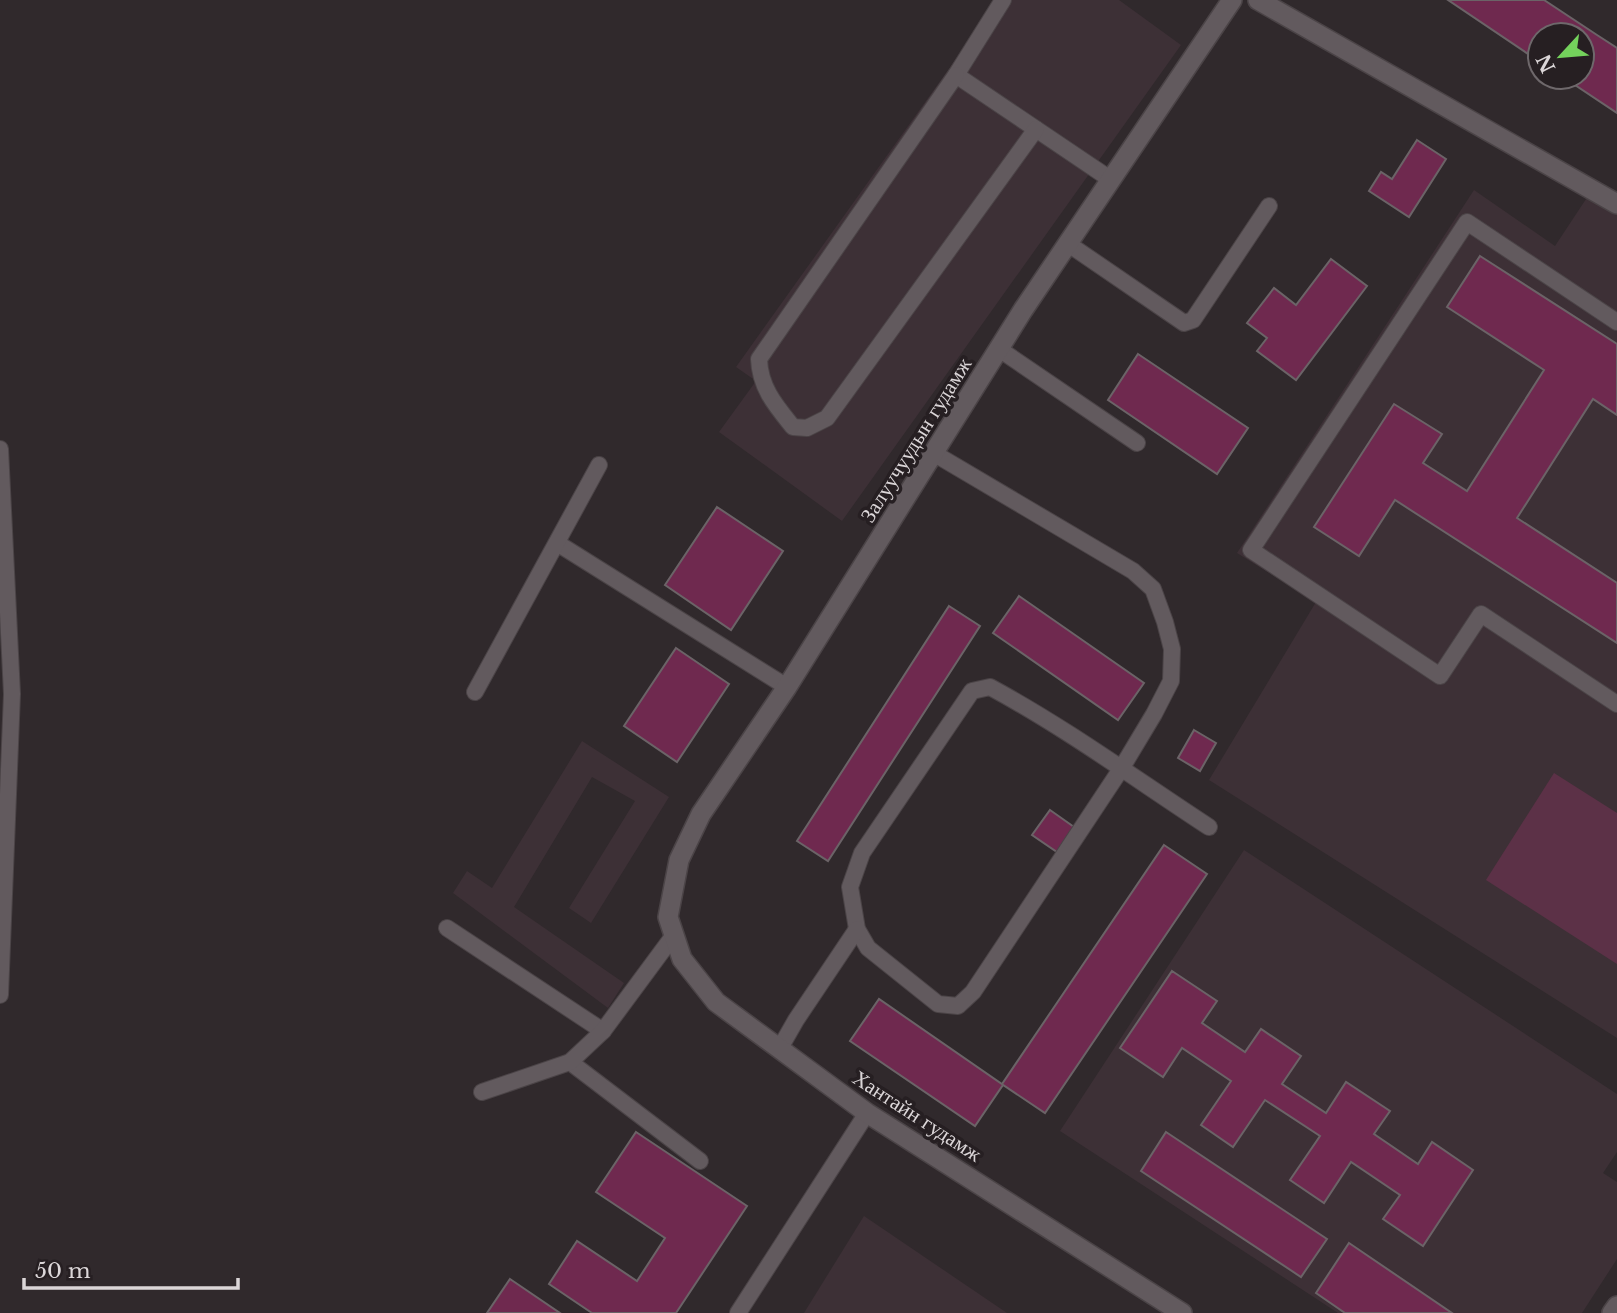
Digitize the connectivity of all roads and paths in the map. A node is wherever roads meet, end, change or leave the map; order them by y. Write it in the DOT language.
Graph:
graph roads {
  1 [pos="1003,0"];
  2 [pos="1232,0"];
  3 [pos="1258,0"];
  4 [pos="956,75"];
  5 [pos="1035,129"];
  6 [pos="1110,179"];
  7 [pos="1617,204"];
  8 [pos="1269,206"];
  9 [pos="1066,243"];
  10 [pos="1617,321"];
  11 [pos="999,349"];
  12 [pos="1137,443"];
  13 [pos="0,449"];
  14 [pos="934,454"];
  15 [pos="599,465"];
  16 [pos="556,543"];
  17 [pos="787,687"];
  18 [pos="475,691"];
  19 [pos="1617,704"];
  20 [pos="1121,769"];
  21 [pos="1209,827"];
  22 [pos="671,926"];
  23 [pos="447,928"];
  24 [pos="857,929"];
  25 [pos="0,995"];
  26 [pos="603,1031"];
  27 [pos="780,1048"];
  28 [pos="569,1062"];
  29 [pos="482,1092"];
  30 [pos="867,1113"];
  31 [pos="700,1161"];
  32 [pos="1617,1306"];
  33 [pos="738,1313"];
  34 [pos="1182,1313"];
  35 [pos="1612,1313"];
  1 -- 4 [label="lane"];
  2 -- 6 [label="street, Залуучуудын гудамж"];
  3 -- 7 [label="street"];
  4 -- 5 [label="lane"];
  4 -- 5 [label="lane"];
  5 -- 6 [label="lane"];
  6 -- 9 [label="street, Залуучуудын гудамж"];
  8 -- 9 [label="lane"];
  9 -- 11 [label="street, Залуучуудын гудамж"];
  10 -- 19 [label="lane"];
  11 -- 12 [label="lane"];
  11 -- 14 [label="street, Залуучуудын гудамж"];
  13 -- 25 [label="lane"];
  14 -- 17 [label="street, Залуучуудын гудамж"];
  14 -- 20 [label="lane"];
  15 -- 16 [label="lane"];
  16 -- 17 [label="lane"];
  16 -- 18 [label="lane"];
  17 -- 22 [label="street, Залуучуудын гудамж"];
  20 -- 21 [label="lane"];
  20 -- 24 [label="lane"];
  20 -- 24 [label="lane"];
  22 -- 26 [label="lane"];
  22 -- 27 [label="street, Хантайн гудамж"];
  23 -- 26 [label="lane"];
  24 -- 27 [label="lane"];
  26 -- 28 [label="lane"];
  27 -- 30 [label="street, Хантайн гудамж"];
  28 -- 29 [label="lane"];
  28 -- 31 [label="lane"];
  30 -- 33 [label="lane"];
  30 -- 34 [label="street, Хантайн гудамж"];
  32 -- 35 [label="street"];
}
